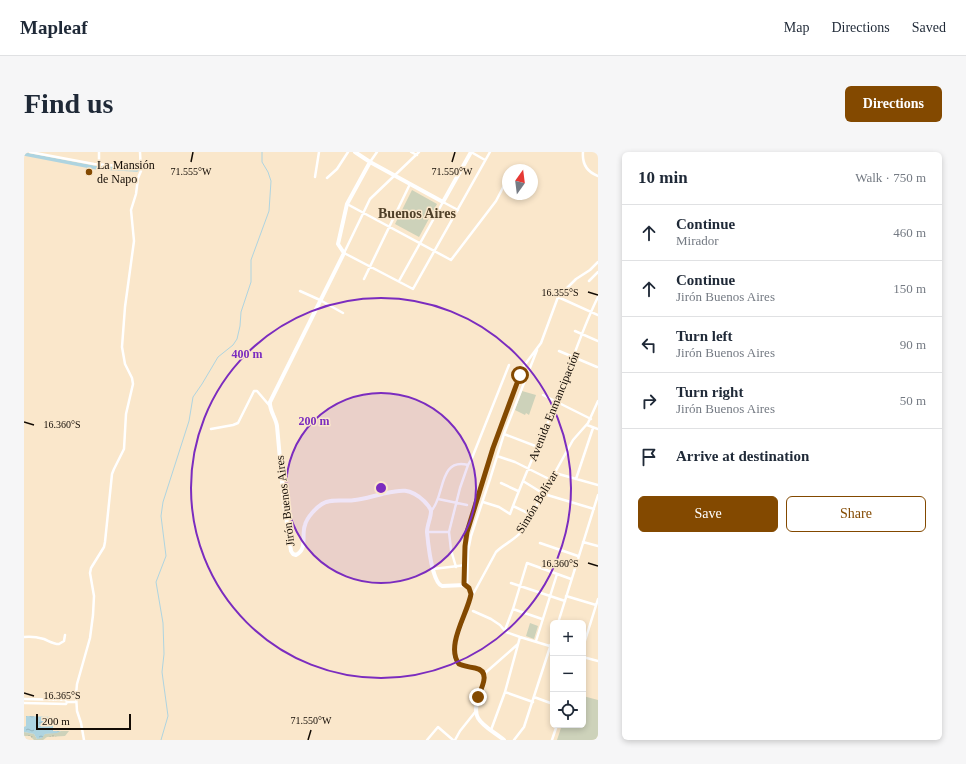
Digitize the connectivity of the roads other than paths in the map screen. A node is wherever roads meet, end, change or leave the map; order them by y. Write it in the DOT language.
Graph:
graph roads {
  1 [pos="30,152"];
  2 [pos="99,152"];
  3 [pos="140,152"];
  4 [pos="319,152"];
  5 [pos="348,152"];
  6 [pos="355,152"];
  7 [pos="377,152"];
  8 [pos="411,152"];
  9 [pos="419,152"];
  10 [pos="471,152"];
  11 [pos="490,152"];
  12 [pos="583,152"];
  13 [pos="417,155"];
  14 [pos="485,160"];
  15 [pos="370,162"];
  16 [pos="99,165"];
  17 [pos="135,167"];
  18 [pos="396,175"];
  19 [pos="598,176"];
  20 [pos="315,177"];
  21 [pos="327,178"];
  22 [pos="410,184"];
  23 [pos="502,189"];
  24 [pos="443,202"];
  25 [pos="347,204"];
  26 [pos="458,210"];
  27 [pos="364,212"];
  28 [pos="390,226"];
  29 [pos="420,243"];
  30 [pos="435,251"];
  31 [pos="344,253"];
  32 [pos="598,262"];
  33 [pos="370,267"];
  34 [pos="598,272"];
  35 [pos="364,279"];
  36 [pos="399,281"];
  37 [pos="589,281"];
  38 [pos="300,291"];
  39 [pos="598,297"];
  40 [pos="558,298"];
  41 [pos="320,300"];
  42 [pos="590,312"];
  43 [pos="343,314"];
  44 [pos="598,315"];
  45 [pos="575,331"];
  46 [pos="582,335"];
  47 [pos="598,341"];
  48 [pos="537,348"];
  49 [pos="559,351"];
  50 [pos="574,357"];
  51 [pos="509,365"];
  52 [pos="597,367"];
  53 [pos="543,395"];
  54 [pos="598,401"];
  55 [pos="556,402"];
  56 [pos="269,405"];
  57 [pos="591,419"];
  58 [pos="587,425"];
  59 [pos="211,428"];
  60 [pos="593,428"];
  61 [pos="598,429"];
  62 [pos="504,434"];
  63 [pos="538,447"];
  64 [pos="497,456"];
  65 [pos="468,465"];
  66 [pos="529,470"];
  67 [pos="555,473"];
  68 [pos="576,479"];
  69 [pos="551,480"];
  70 [pos="523,481"];
  71 [pos="501,483"];
  72 [pos="598,485"];
  73 [pos="518,491"];
  74 [pos="543,493"];
  75 [pos="598,495"];
  76 [pos="438,499"];
  77 [pos="483,502"];
  78 [pos="456,503"];
  79 [pos="467,506"];
  80 [pos="513,506"];
  81 [pos="594,509"];
  82 [pos="431,511"];
  83 [pos="531,515"];
  84 [pos="428,532"];
  85 [pos="449,532"];
  86 [pos="583,542"];
  87 [pos="540,543"];
  88 [pos="598,546"];
  89 [pos="578,556"];
  90 [pos="466,565"];
  91 [pos="456,567"];
  92 [pos="433,569"];
  93 [pos="557,574"];
  94 [pos="571,579"];
  95 [pos="511,583"];
  96 [pos="465,585"];
  97 [pos="520,586"];
  98 [pos="549,596"];
  99 [pos="566,596"];
  100 [pos="470,599"];
  101 [pos="598,599"];
  102 [pos="565,601"];
  103 [pos="597,605"];
  104 [pos="513,608"];
  105 [pos="473,611"];
  106 [pos="542,620"];
  107 [pos="559,620"];
  108 [pos="504,630"];
  109 [pos="65,635"];
  110 [pos="24,637"];
  111 [pos="520,637"];
  112 [pos="586,638"];
  113 [pos="536,641"];
  114 [pos="518,643"];
  115 [pos="550,645"];
  116 [pos="550,652"];
  117 [pos="586,658"];
  118 [pos="598,661"];
  119 [pos="484,674"];
  120 [pos="505,692"];
  121 [pos="534,697"];
  122 [pos="24,699"];
  123 [pos="67,702"];
  124 [pos="76,702"];
  125 [pos="533,702"];
  126 [pos="24,703"];
  127 [pos="550,703"];
  128 [pos="476,711"];
  129 [pos="556,728"];
  130 [pos="491,730"];
  131 [pos="84,740"];
  132 [pos="427,740"];
  133 [pos="454,740"];
  134 [pos="504,740"];
  135 [pos="514,740"];
  136 [pos="552,740"];
  1 -- 16 [label="street"];
  2 -- 16 [label="street"];
  3 -- 124 [label="street"];
  4 -- 20 [label="street"];
  5 -- 21 [label="street"];
  6 -- 15 [label="street"];
  7 -- 15 [label="street"];
  8 -- 13 [label="street"];
  9 -- 13 [label="street"];
  10 -- 14 [label="street"];
  10 -- 24 [label="street"];
  11 -- 14 [label="street"];
  12 -- 19 [label="street"];
  13 -- 18 [label="street"];
  14 -- 26 [label="street"];
  15 -- 18 [label="street"];
  15 -- 25 [label="street"];
  16 -- 17 [label="street"];
  18 -- 22 [label="street"];
  18 -- 27 [label="street"];
  22 -- 24 [label="street"];
  22 -- 28 [label="street"];
  23 -- 30 [label="street"];
  24 -- 26 [label="street"];
  24 -- 29 [label="street"];
  25 -- 27 [label="street"];
  25 -- 31 [label="street"];
  26 -- 30 [label="street"];
  27 -- 28 [label="street"];
  27 -- 31 [label="street"];
  28 -- 29 [label="street"];
  28 -- 33 [label="street"];
  29 -- 30 [label="street"];
  29 -- 36 [label="street"];
  30 -- 36 [label="street"];
  31 -- 33 [label="street"];
  31 -- 41 [label="street"];
  32 -- 40 [label="street"];
  33 -- 35 [label="street"];
  33 -- 36 [label="street"];
  34 -- 37 [label="street"];
  38 -- 41 [label="street"];
  39 -- 42 [label="street, Avenida Enmancipación"];
  40 -- 42 [label="street"];
  40 -- 48 [label="street"];
  41 -- 43 [label="street"];
  41 -- 56 [label="street"];
  42 -- 44 [label="street"];
  42 -- 46 [label="street, Avenida Enmancipación"];
  45 -- 46 [label="street"];
  46 -- 47 [label="street"];
  46 -- 50 [label="street, Avenida Enmancipación"];
  48 -- 62 [label="street"];
  48 -- 90 [label="street"];
  49 -- 50 [label="street"];
  50 -- 52 [label="street"];
  50 -- 55 [label="street, Avenida Enmancipación"];
  51 -- 65 [label="street"];
  53 -- 55 [label="street"];
  54 -- 57 [label="street, Simón Bolívar"];
  55 -- 57 [label="street"];
  55 -- 63 [label="street, Avenida Enmancipación"];
  56 -- 59 [label="street"];
  56 -- 82 [label="street, Jirón Buenos Aires"];
  57 -- 58 [label="street, Simón Bolívar"];
  58 -- 60 [label="street"];
  58 -- 67 [label="street, Simón Bolívar"];
  60 -- 61 [label="street"];
  60 -- 68 [label="street"];
  62 -- 63 [label="street"];
  62 -- 64 [label="street"];
  63 -- 66 [label="street, Avenida Enmancipación"];
  64 -- 66 [label="street"];
  64 -- 77 [label="street"];
  65 -- 76 [label="street"];
  65 -- 78 [label="street"];
  66 -- 69 [label="street"];
  66 -- 70 [label="street, Avenida Enmancipación"];
  67 -- 68 [label="street"];
  67 -- 69 [label="street, Simón Bolívar"];
  68 -- 72 [label="street"];
  69 -- 74 [label="street, Simón Bolívar"];
  70 -- 73 [label="street, Avenida Enmancipación"];
  70 -- 74 [label="street"];
  71 -- 73 [label="street"];
  73 -- 80 [label="street, Avenida Enmancipación"];
  74 -- 81 [label="street"];
  74 -- 83 [label="street, Simón Bolívar"];
  75 -- 81 [label="street"];
  76 -- 78 [label="street"];
  76 -- 82 [label="street"];
  77 -- 80 [label="street, Avenida Enmancipación"];
  77 -- 90 [label="street"];
  78 -- 79 [label="street"];
  78 -- 85 [label="street"];
  80 -- 83 [label="street"];
  81 -- 86 [label="street"];
  82 -- 84 [label="street"];
  83 -- 100 [label="street, Simón Bolívar"];
  84 -- 85 [label="street"];
  84 -- 92 [label="street"];
  85 -- 91 [label="street"];
  86 -- 88 [label="street"];
  86 -- 89 [label="street"];
  87 -- 89 [label="street"];
  89 -- 94 [label="street"];
  90 -- 91 [label="street"];
  90 -- 96 [label="street"];
  91 -- 92 [label="street"];
  92 -- 96 [label="street"];
  93 -- 94 [label="street"];
  93 -- 97 [label="street"];
  93 -- 98 [label="street"];
  94 -- 99 [label="street"];
  95 -- 97 [label="street"];
  96 -- 100 [label="street"];
  97 -- 98 [label="street"];
  97 -- 104 [label="street"];
  98 -- 102 [label="street"];
  98 -- 106 [label="street"];
  99 -- 102 [label="street"];
  99 -- 103 [label="street"];
  100 -- 119 [label="street"];
  101 -- 103 [label="street"];
  102 -- 107 [label="street"];
  103 -- 112 [label="street"];
  104 -- 106 [label="street"];
  104 -- 108 [label="street"];
  105 -- 108 [label="street"];
  106 -- 113 [label="street"];
  108 -- 111 [label="street"];
  109 -- 110 [label="street"];
  111 -- 113 [label="street"];
  111 -- 114 [label="street"];
  113 -- 115 [label="street"];
  114 -- 119 [label="street"];
  114 -- 120 [label="street"];
  116 -- 121 [label="street"];
  117 -- 118 [label="street"];
  119 -- 128 [label="street"];
  120 -- 125 [label="street"];
  120 -- 130 [label="street"];
  121 -- 125 [label="street"];
  121 -- 127 [label="street"];
  122 -- 123 [label="street"];
  123 -- 124 [label="street"];
  123 -- 126 [label="street"];
  124 -- 131 [label="street"];
  125 -- 135 [label="street"];
  128 -- 130 [label="street"];
  128 -- 133 [label="street"];
  129 -- 136 [label="street"];
  130 -- 134 [label="street"];
  132 -- 133 [label="street"];
}
